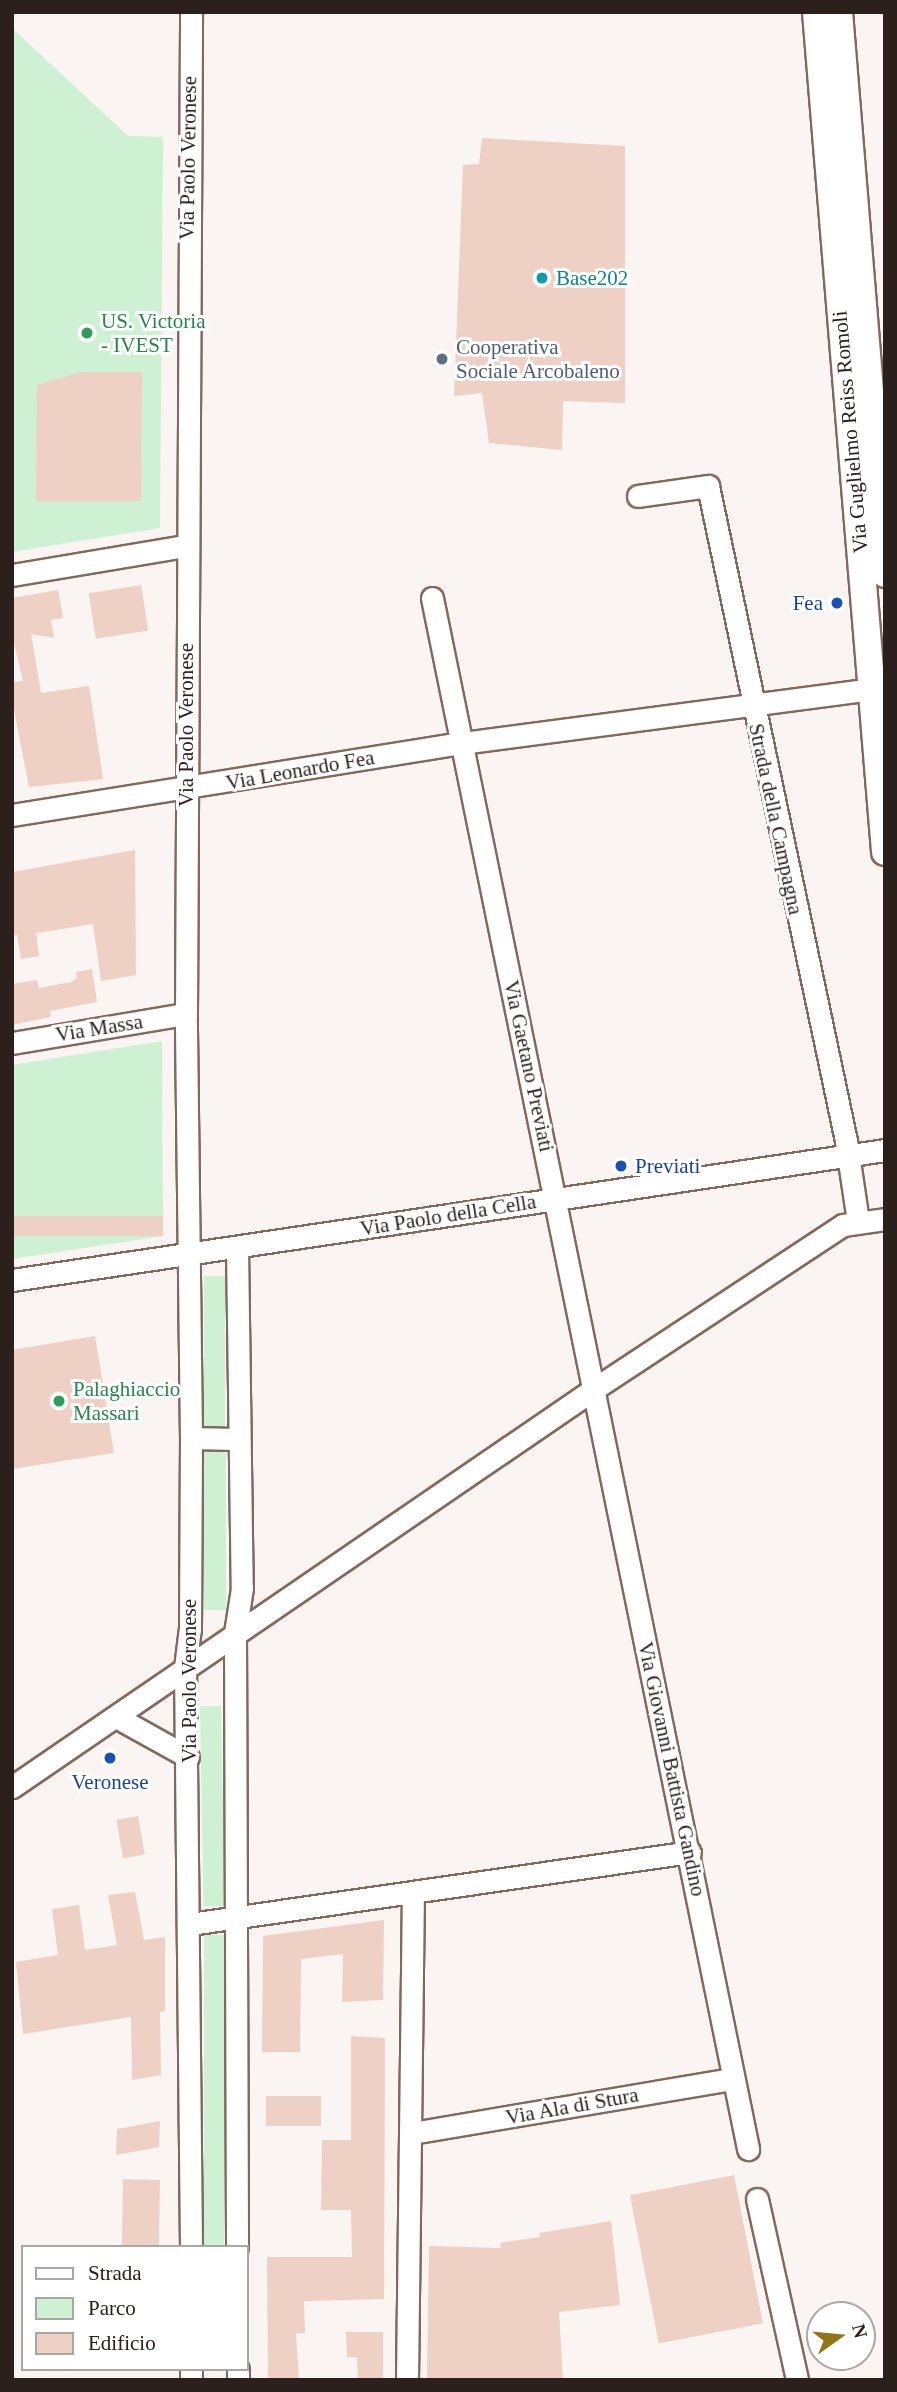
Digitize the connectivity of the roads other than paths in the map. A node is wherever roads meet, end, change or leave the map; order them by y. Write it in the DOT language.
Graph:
graph roads {
  1 [pos="191,12"];
  2 [pos="816,12"];
  3 [pos="839,12"];
  4 [pos="638,496"];
  5 [pos="186,546"];
  6 [pos="885,574"];
  7 [pos="12,575"];
  8 [pos="432,598"];
  9 [pos="878,688"];
  10 [pos="752,705"];
  11 [pos="462,743"];
  12 [pos="186,789"];
  13 [pos="12,815"];
  14 [pos="885,852"];
  15 [pos="186,1014"];
  16 [pos="12,1043"];
  17 [pos="885,1150"];
  18 [pos="848,1154"];
  19 [pos="557,1198"];
  20 [pos="885,1219"];
  21 [pos="858,1221"];
  22 [pos="237,1247"];
  23 [pos="187,1255"];
  24 [pos="12,1280"];
  25 [pos="594,1389"];
  26 [pos="191,1438"];
  27 [pos="236,1439"];
  28 [pos="235,1633"];
  29 [pos="185,1668"];
  30 [pos="118,1718"];
  31 [pos="188,1757"];
  32 [pos="12,1787"];
  33 [pos="690,1852"];
  34 [pos="413,1893"];
  35 [pos="236,1918"];
  36 [pos="190,1924"];
  37 [pos="732,2079"];
  38 [pos="412,2133"];
  39 [pos="748,2149"];
  40 [pos="757,2199"];
  41 [pos="191,2245"];
  42 [pos="237,2245"];
  43 [pos="407,2380"];
  44 [pos="797,2380"];
  1 -- 5 [label="street, Via Paolo Veronese"];
  2 -- 9 [label="main road, Via Guglielmo Reiss Romoli"];
  3 -- 6 [label="main road, Via Guglielmo Reiss Romoli"];
  4 -- 10 [label="street, Strada della Campagna"];
  5 -- 7 [label="street"];
  5 -- 12 [label="street, Via Paolo Veronese"];
  8 -- 11 [label="street"];
  9 -- 10 [label="street, Via Leonardo Fea"];
  9 -- 14 [label="main road, Via Guglielmo Reiss Romoli"];
  10 -- 11 [label="street, Via Leonardo Fea"];
  10 -- 18 [label="street, Strada della Campagna"];
  11 -- 12 [label="street, Via Leonardo Fea"];
  11 -- 19 [label="street, Via Gaetano Previati"];
  12 -- 13 [label="street, Via Leonardo Fea"];
  12 -- 15 [label="street, Via Paolo Veronese"];
  15 -- 16 [label="street, Via Massa"];
  15 -- 23 [label="street, Via Paolo Veronese"];
  17 -- 18 [label="street, Via Paolo della Cella"];
  18 -- 19 [label="street, Via Paolo della Cella"];
  18 -- 21 [label="street, Strada della Campagna"];
  19 -- 22 [label="street, Via Paolo della Cella"];
  19 -- 25 [label="street, Via Gaetano Previati"];
  20 -- 21 [label="street"];
  21 -- 25 [label="street"];
  22 -- 23 [label="street, Via Paolo della Cella"];
  22 -- 27 [label="street"];
  23 -- 24 [label="street, Via Paolo della Cella"];
  23 -- 26 [label="street, Via Paolo Veronese"];
  25 -- 28 [label="street"];
  25 -- 33 [label="street, Via Giovanni Battista Gandino"];
  26 -- 27 [label="street"];
  26 -- 29 [label="street, Via Paolo Veronese"];
  27 -- 28 [label="street"];
  28 -- 29 [label="street"];
  28 -- 35 [label="street"];
  29 -- 30 [label="street"];
  29 -- 31 [label="street, Via Paolo Veronese"];
  30 -- 31 [label="street"];
  30 -- 32 [label="street"];
  31 -- 36 [label="street, Via Paolo Veronese"];
  33 -- 34 [label="street"];
  33 -- 37 [label="street, Via Giovanni Battista Gandino"];
  34 -- 35 [label="street"];
  34 -- 38 [label="street"];
  35 -- 36 [label="street"];
  35 -- 42 [label="street"];
  36 -- 41 [label="street, Via Paolo Veronese"];
  37 -- 38 [label="street, Via Ala di Stura"];
  37 -- 39 [label="street, Via Giovanni Battista Gandino"];
  38 -- 43 [label="street"];
  40 -- 44 [label="street"];
}
